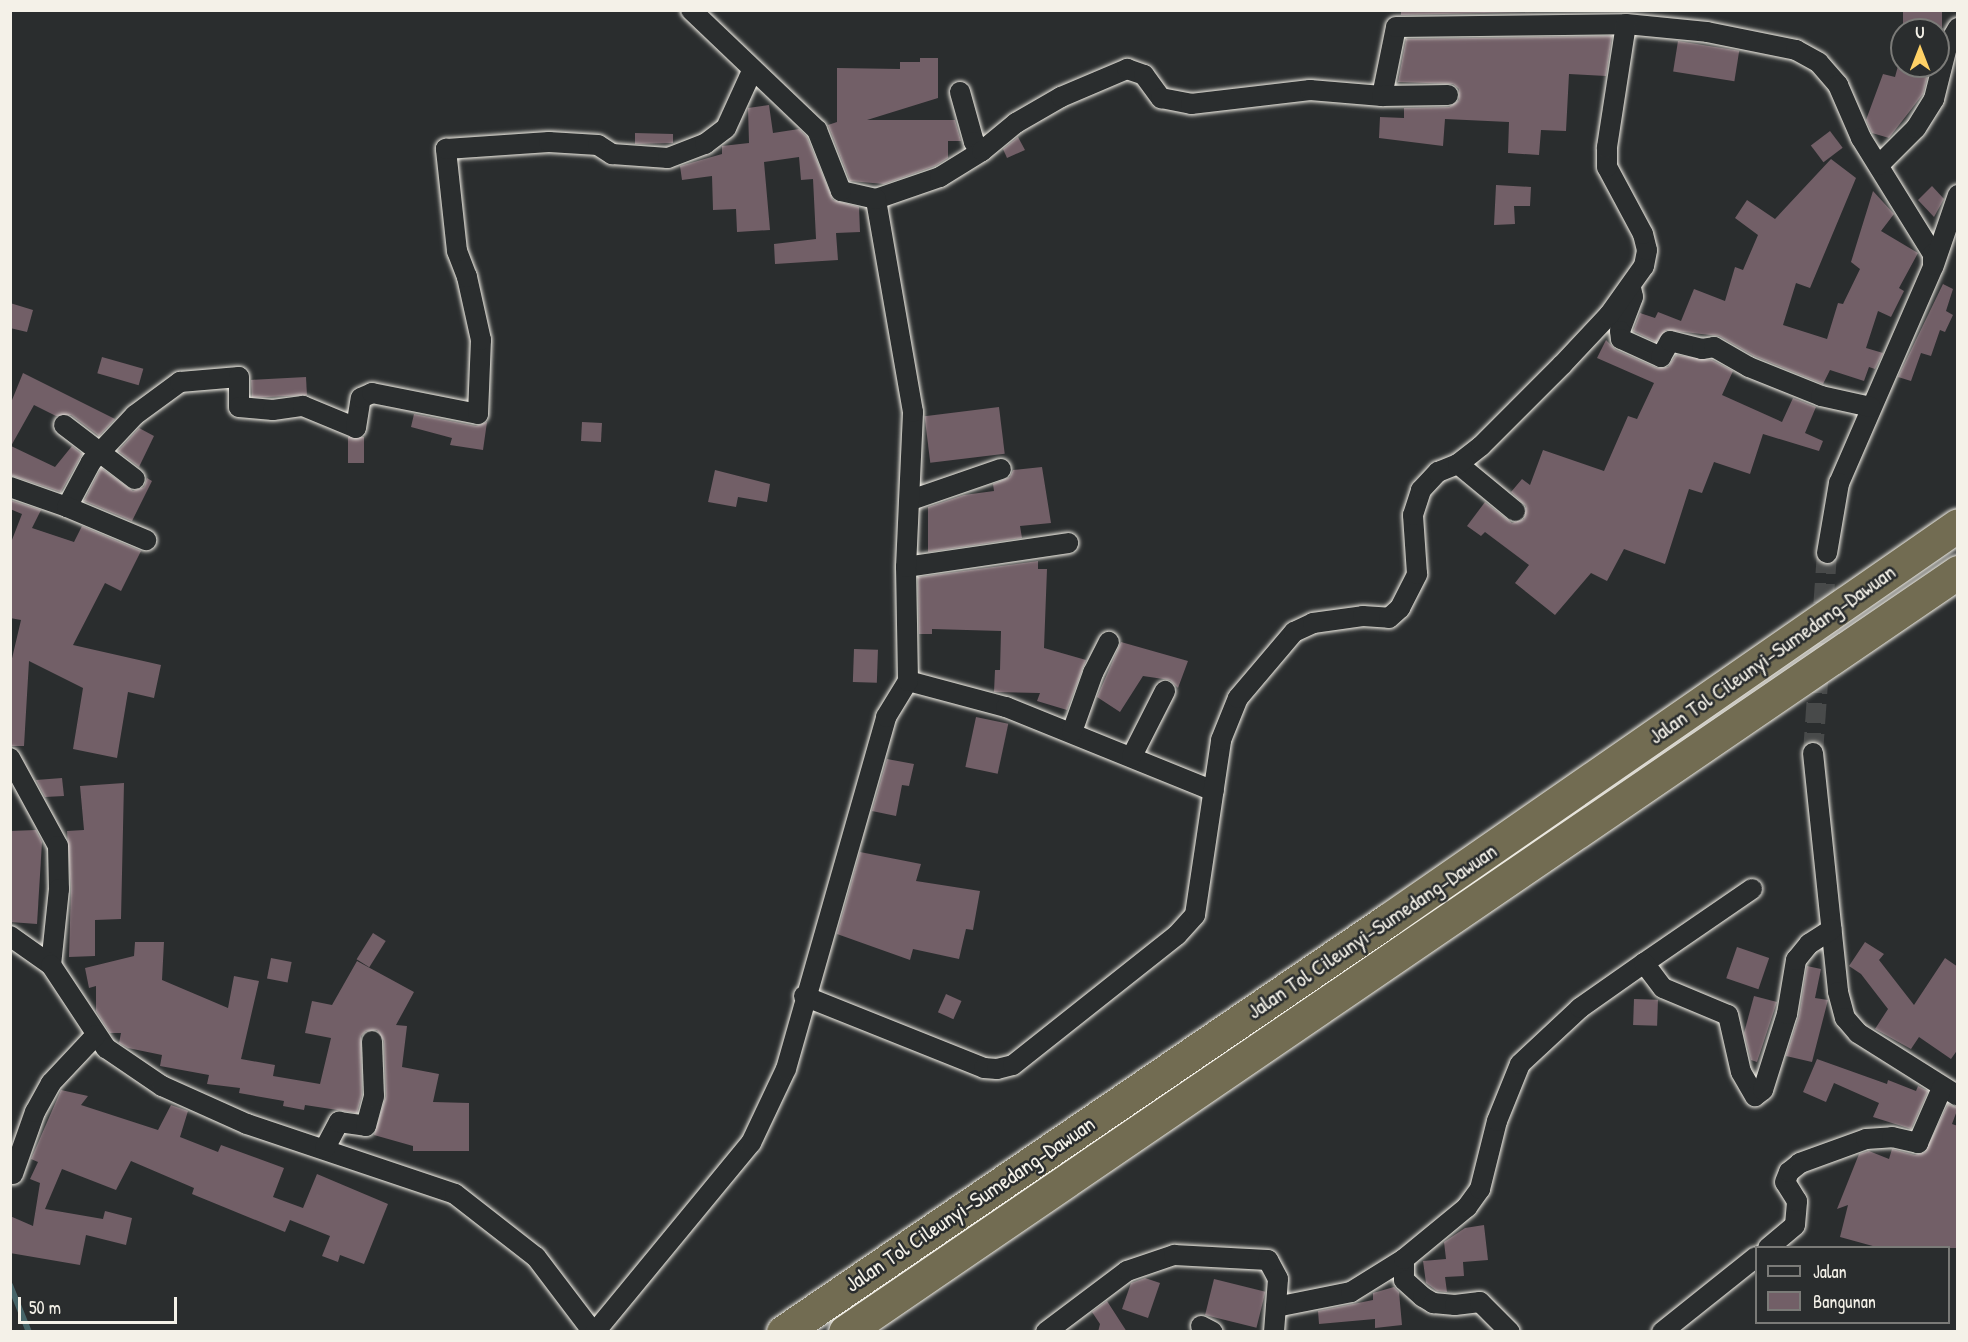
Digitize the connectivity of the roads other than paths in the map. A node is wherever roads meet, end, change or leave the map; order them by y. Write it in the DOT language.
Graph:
graph roads {
  1 [pos="691,10"];
  2 [pos="1615,19"];
  3 [pos="1958,28"];
  4 [pos="752,71"];
  5 [pos="960,92"];
  6 [pos="1448,95"];
  7 [pos="1382,96"];
  8 [pos="982,151"];
  9 [pos="1880,165"];
  10 [pos="1958,195"];
  11 [pos="876,199"];
  12 [pos="1933,267"];
  13 [pos="1630,285"];
  14 [pos="1871,407"];
  15 [pos="64,424"];
  16 [pos="102,451"];
  17 [pos="1458,464"];
  18 [pos="1001,469"];
  19 [pos="135,479"];
  20 [pos="10,487"];
  21 [pos="911,500"];
  22 [pos="67,507"];
  23 [pos="1515,511"];
  24 [pos="1958,525"];
  25 [pos="146,540"];
  26 [pos="1068,543"];
  27 [pos="1827,553"];
  28 [pos="906,567"];
  29 [pos="1958,572"];
  30 [pos="1109,642"];
  31 [pos="908,681"];
  32 [pos="1166,691"];
  33 [pos="1072,732"];
  34 [pos="1813,753"];
  35 [pos="1132,756"];
  36 [pos="10,758"];
  37 [pos="1214,791"];
  38 [pos="1752,889"];
  39 [pos="1832,929"];
  40 [pos="10,936"];
  41 [pos="1644,963"];
  42 [pos="51,965"];
  43 [pos="804,996"];
  44 [pos="96,1035"];
  45 [pos="372,1041"];
  46 [pos="1950,1092"];
  47 [pos="325,1148"];
  48 [pos="13,1174"];
  49 [pos="1770,1246"];
  50 [pos="1755,1258"];
  51 [pos="1404,1259"];
  52 [pos="1276,1307"];
  53 [pos="594,1332"];
  54 [pos="783,1332"];
  55 [pos="845,1332"];
  56 [pos="1046,1332"];
  57 [pos="1274,1332"];
  58 [pos="1510,1332"];
  59 [pos="1662,1332"];
  1 -- 4 [label="street"];
  2 -- 7 [label="street"];
  2 -- 9 [label="street"];
  2 -- 13 [label="street"];
  3 -- 9 [label="street"];
  4 -- 11 [label="street"];
  4 -- 16 [label="street"];
  5 -- 8 [label="street"];
  6 -- 7 [label="street"];
  7 -- 8 [label="street"];
  8 -- 11 [label="street"];
  9 -- 12 [label="street"];
  10 -- 12 [label="street"];
  11 -- 21 [label="street"];
  12 -- 14 [label="street"];
  13 -- 14 [label="street"];
  13 -- 17 [label="street"];
  14 -- 27 [label="street"];
  15 -- 16 [label="street"];
  16 -- 19 [label="street"];
  16 -- 22 [label="street"];
  17 -- 23 [label="street"];
  17 -- 37 [label="street"];
  18 -- 21 [label="street"];
  20 -- 22 [label="street"];
  21 -- 28 [label="street"];
  22 -- 25 [label="street"];
  24 -- 54 [label="highway, Jalan Tol Cileunyi–Sumedang–Dawuan"];
  26 -- 28 [label="street"];
  28 -- 31 [label="street"];
  29 -- 55 [label="highway, Jalan Tol Cileunyi–Sumedang–Dawuan"];
  30 -- 33 [label="street"];
  31 -- 33 [label="street"];
  31 -- 43 [label="street"];
  32 -- 35 [label="street"];
  33 -- 35 [label="street"];
  34 -- 39 [label="street"];
  35 -- 37 [label="street"];
  36 -- 42 [label="street"];
  37 -- 43 [label="street"];
  38 -- 41 [label="street"];
  39 -- 41 [label="street"];
  39 -- 46 [label="street"];
  40 -- 42 [label="street"];
  41 -- 51 [label="street"];
  42 -- 44 [label="street"];
  43 -- 53 [label="street"];
  44 -- 47 [label="street"];
  44 -- 48 [label="street"];
  45 -- 47 [label="street"];
  46 -- 49 [label="street"];
  47 -- 53 [label="street"];
  50 -- 59 [label="street"];
  51 -- 52 [label="street"];
  51 -- 58 [label="street"];
  52 -- 56 [label="street"];
  52 -- 57 [label="street"];
}
